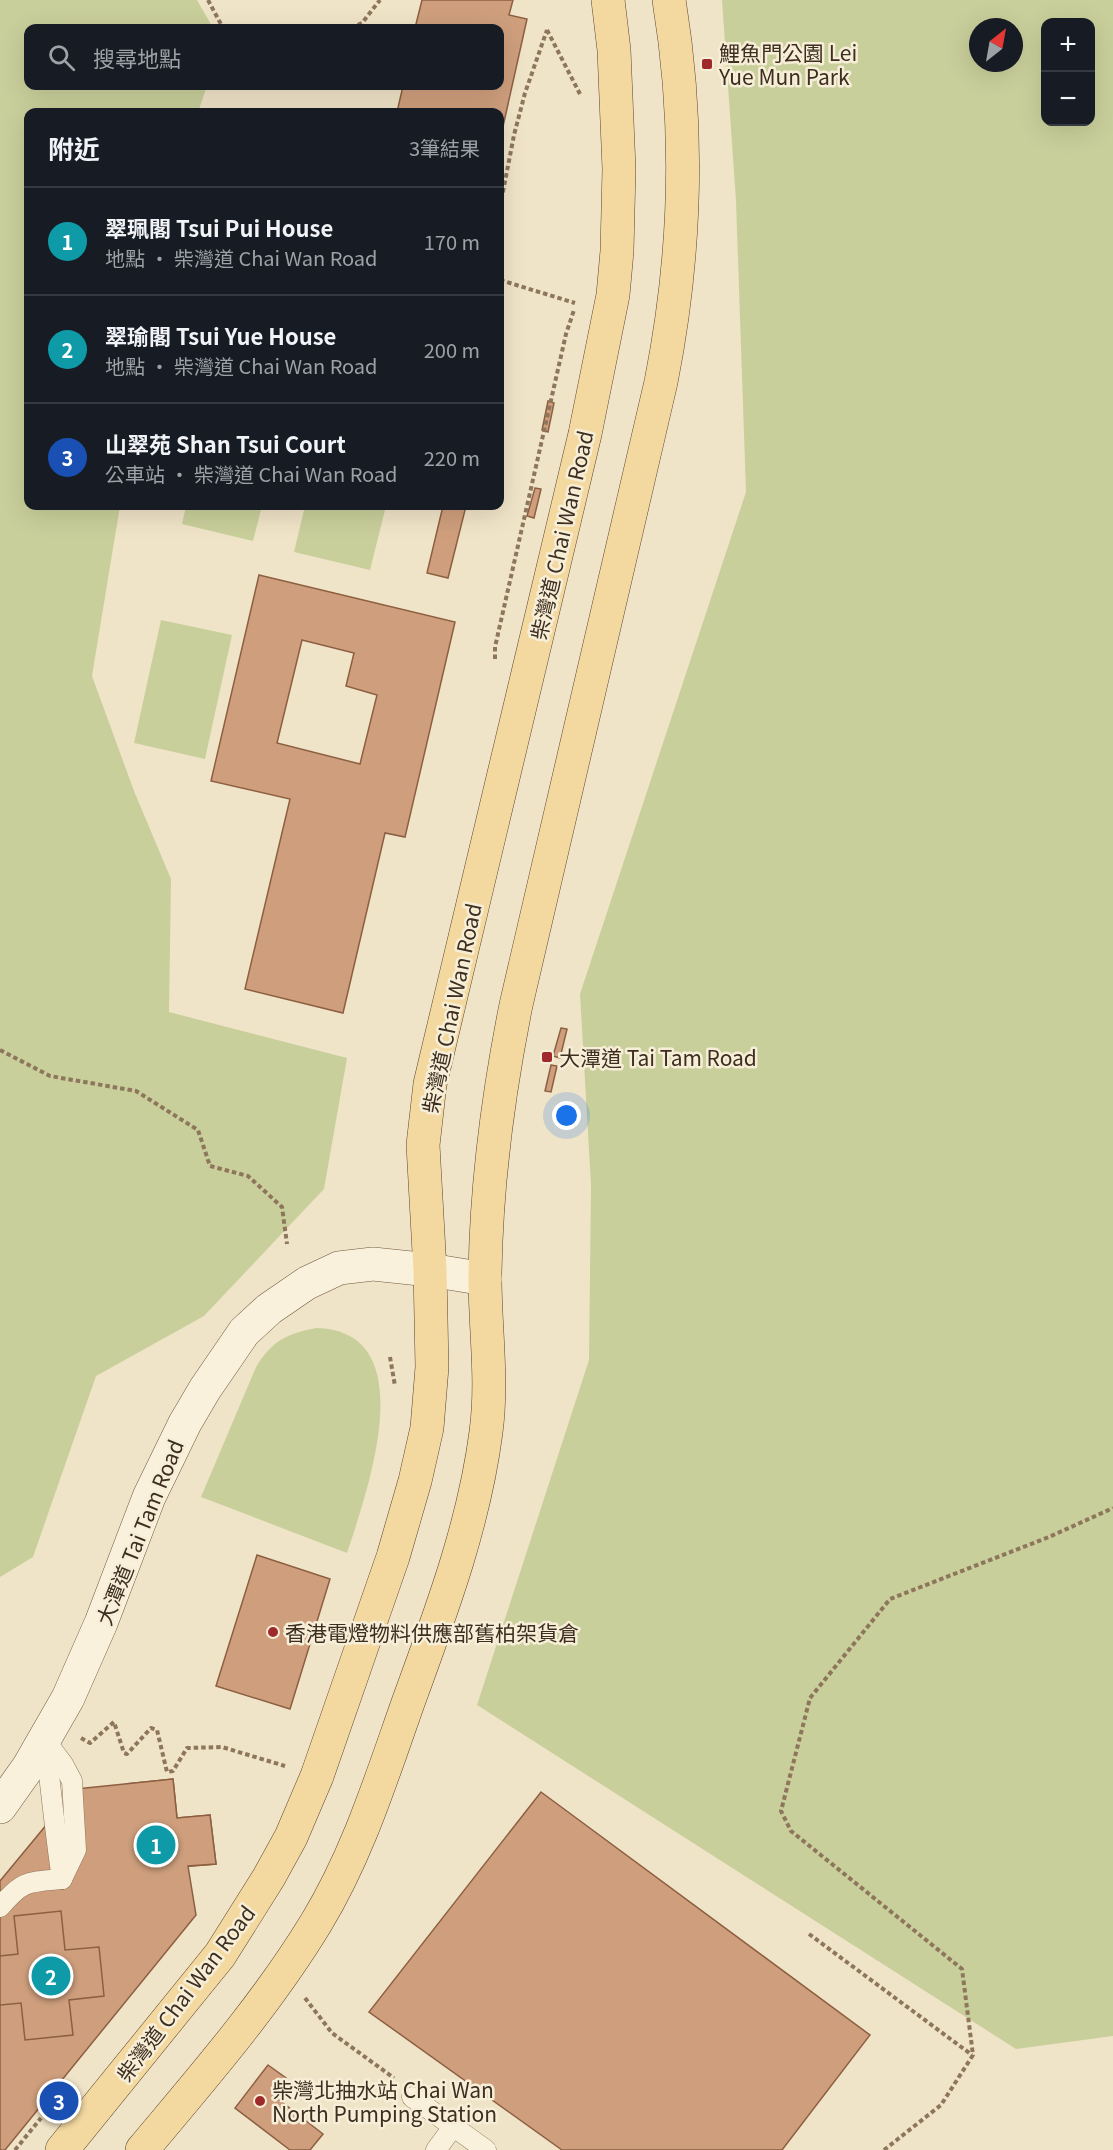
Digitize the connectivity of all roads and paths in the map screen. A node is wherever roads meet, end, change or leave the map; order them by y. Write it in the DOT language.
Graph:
graph roads {
  1 [pos="208,0"];
  2 [pos="380,0"];
  3 [pos="608,0"];
  4 [pos="669,0"];
  5 [pos="221,24"];
  6 [pos="360,24"];
  7 [pos="585,104"];
  8 [pos="504,185"];
  9 [pos="504,281"];
  10 [pos="578,293"];
  11 [pos="575,303"];
  12 [pos="495,671"];
  13 [pos="0,1050"];
  14 [pos="287,1244"];
  15 [pos="430,1270"];
  16 [pos="485,1279"];
  17 [pos="390,1357"];
  18 [pos="395,1394"];
  19 [pos="1113,1508"];
  20 [pos="79,1737"];
  21 [pos="45,1740"];
  22 [pos="289,1755"];
  23 [pos="285,1766"];
  24 [pos="281,1776"];
  25 [pos="0,1807"];
  26 [pos="0,1907"];
  27 [pos="809,1934"];
  28 [pos="303,1994"];
  29 [pos="973,2055"];
  30 [pos="412,2097"];
  31 [pos="45,2114"];
  32 [pos="453,2127"];
  33 [pos="15,2150"];
  34 [pos="62,2150"];
  35 [pos="142,2150"];
  36 [pos="436,2150"];
  37 [pos="486,2150"];
  38 [pos="884,2150"];
  1 -- 5 [label="path"];
  2 -- 6 [label="path"];
  3 -- 15 [label="main road, 柴灣道 Chai Wan Road"];
  4 -- 16 [label="main road"];
  7 -- 8 [label="path"];
  9 -- 11 [label="path"];
  10 -- 11 [label="path"];
  11 -- 12 [label="path"];
  13 -- 14 [label="path"];
  15 -- 16 [label="main road, 大潭道 Tai Tam Road"];
  15 -- 21 [label="main road, 大潭道 Tai Tam Road"];
  15 -- 34 [label="main road, 柴灣道 Chai Wan Road"];
  16 -- 35 [label="main road"];
  17 -- 18 [label="path"];
  19 -- 29 [label="path"];
  20 -- 23 [label="path"];
  21 -- 25 [label="main road, 大潭道 Tai Tam Road"];
  21 -- 26 [label="lane"];
  22 -- 23 [label="path"];
  23 -- 24 [label="path"];
  27 -- 29 [label="path"];
  28 -- 30 [label="path"];
  29 -- 38 [label="path"];
  30 -- 32 [label="lane"];
  31 -- 33 [label="path"];
  32 -- 36 [label="lane"];
  32 -- 37 [label="lane"];
}
